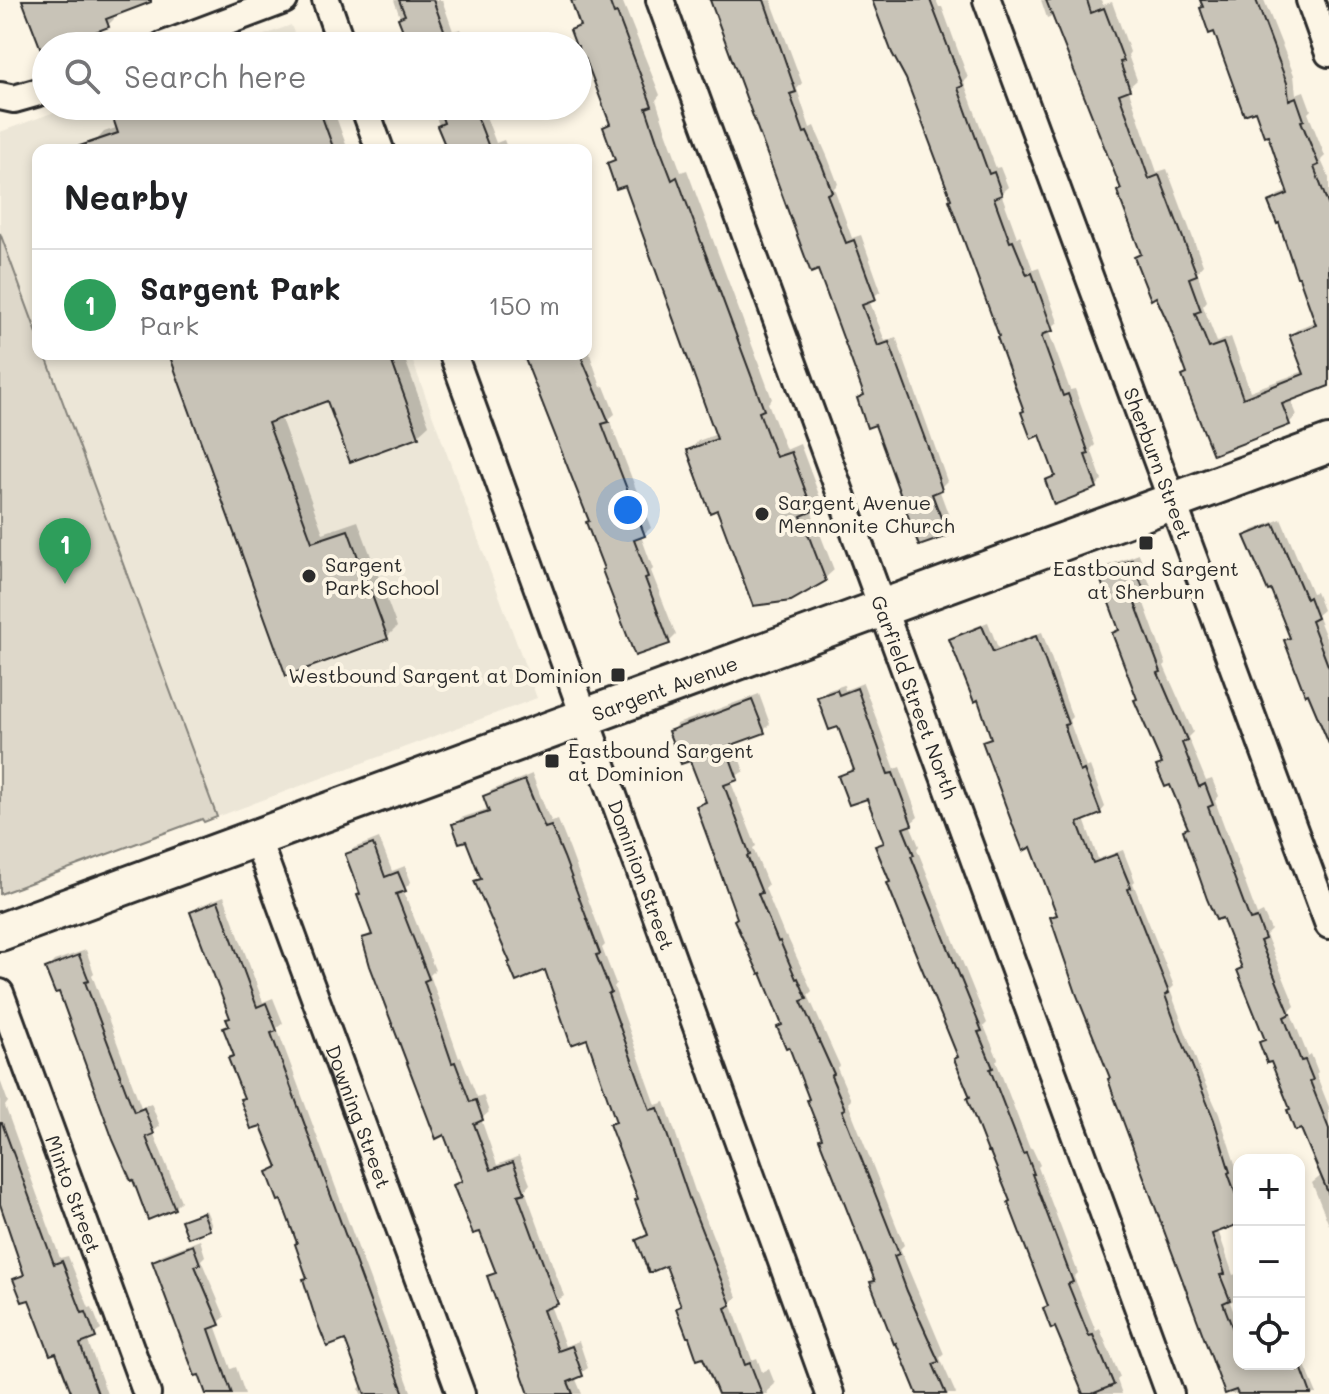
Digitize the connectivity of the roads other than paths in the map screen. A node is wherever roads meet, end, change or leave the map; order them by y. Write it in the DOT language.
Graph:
graph roads {
  1 [pos="284,0"];
  2 [pos="326,0"];
  3 [pos="660,0"];
  4 [pos="987,0"];
  5 [pos="1310,0"];
  6 [pos="199,32"];
  7 [pos="337,32"];
  8 [pos="1329,53"];
  9 [pos="32,94"];
  10 [pos="0,96"];
  11 [pos="369,120"];
  12 [pos="378,144"];
  13 [pos="455,360"];
  14 [pos="1329,444"];
  15 [pos="1172,502"];
  16 [pos="882,609"];
  17 [pos="584,718"];
  18 [pos="256,837"];
  19 [pos="1329,925"];
  20 [pos="0,932"];
  21 [pos="0,993"];
  22 [pos="147,1394"];
  23 [pos="461,1394"];
  24 [pos="830,1394"];
  25 [pos="1170,1394"];
  1 -- 6 [label="street"];
  2 -- 7 [label="street"];
  3 -- 16 [label="street, Garfield Street North"];
  4 -- 15 [label="street, Sherburn Street"];
  5 -- 8 [label="street"];
  9 -- 10 [label="street"];
  11 -- 12 [label="street"];
  13 -- 17 [label="street, Dominion Street"];
  14 -- 15 [label="main road, Sargent Avenue"];
  15 -- 16 [label="main road, Sargent Avenue"];
  15 -- 19 [label="street, Sherburn Street"];
  16 -- 17 [label="main road, Sargent Avenue"];
  16 -- 25 [label="street, Garfield Street North"];
  17 -- 18 [label="main road, Sargent Avenue"];
  17 -- 24 [label="street, Dominion Street"];
  18 -- 20 [label="main road, Sargent Avenue"];
  18 -- 23 [label="street, Downing Street"];
  21 -- 22 [label="street, Minto Street"];
}
